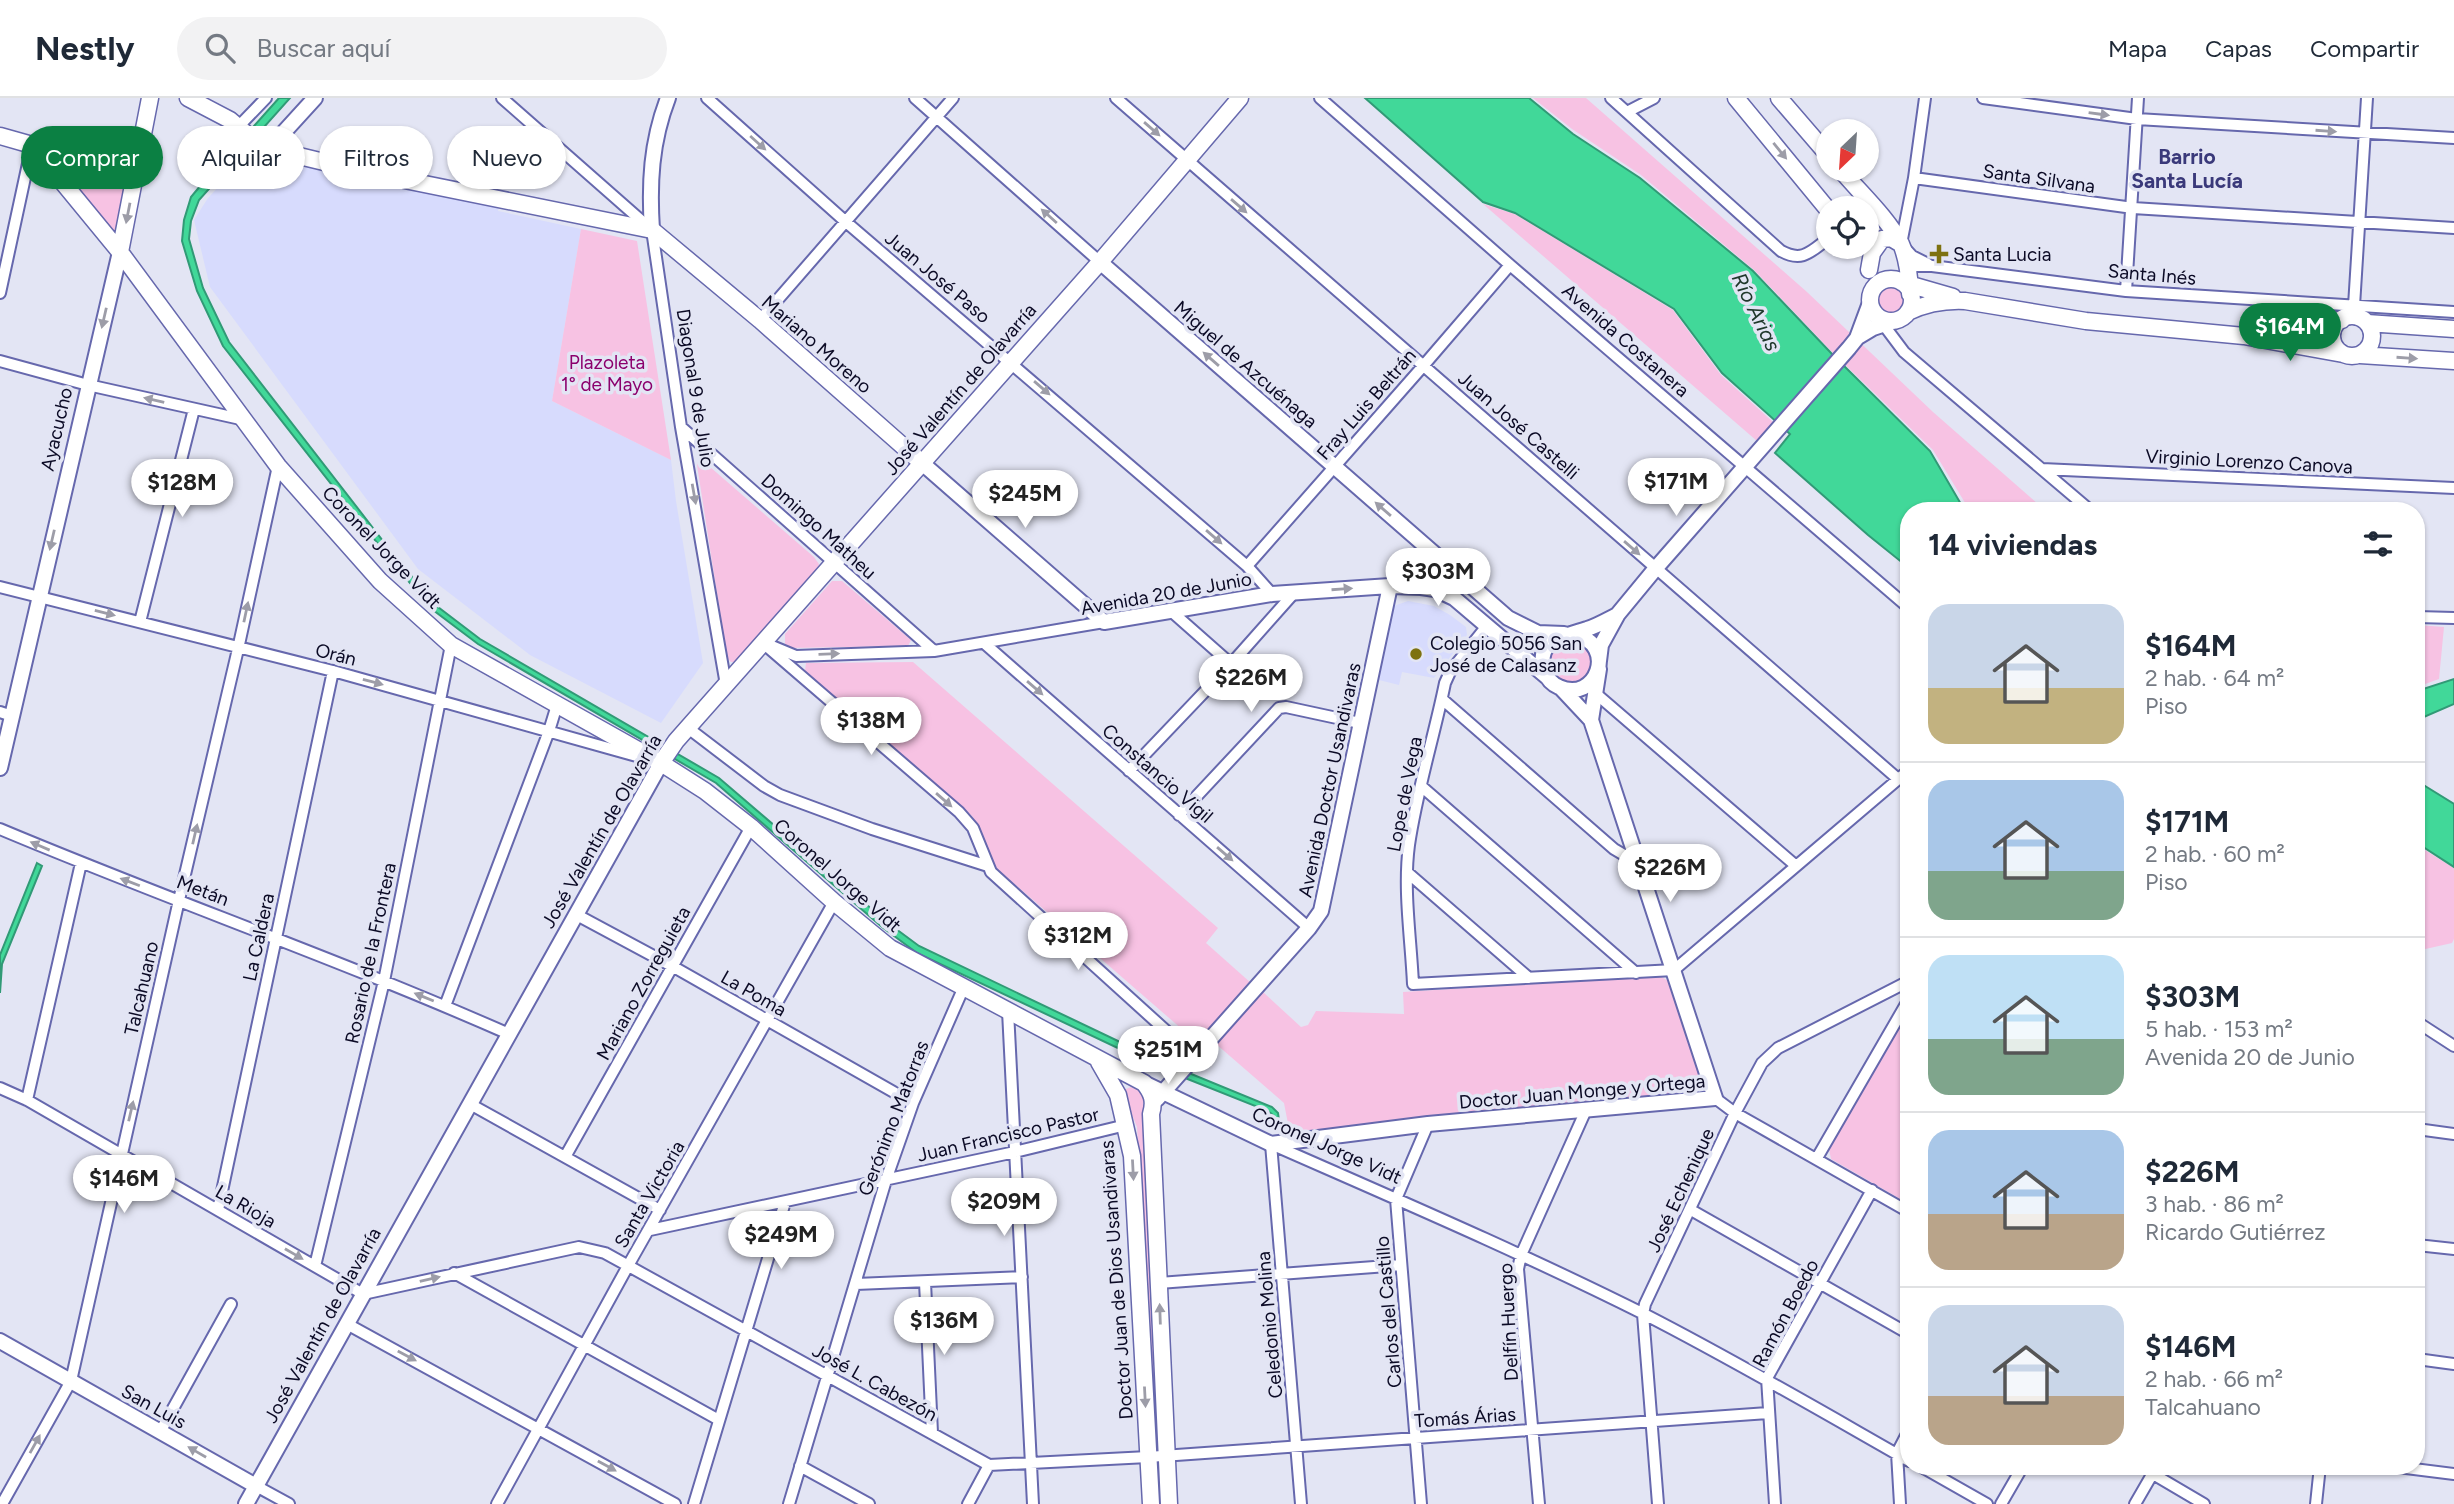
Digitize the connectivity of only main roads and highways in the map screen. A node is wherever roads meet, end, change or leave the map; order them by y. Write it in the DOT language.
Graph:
graph roads {
  1 [pos="150,98"];
  2 [pos="188,98"];
  3 [pos="1240,98"];
  4 [pos="1737,98"];
  5 [pos="1779,98"];
  6 [pos="0,136"];
  7 [pos="1816,141"];
  8 [pos="1851,182"];
  9 [pos="1817,196"];
  10 [pos="1883,219"];
  11 [pos="1879,229"];
  12 [pos="1901,244"];
  13 [pos="120,252"];
  14 [pos="1866,259"];
  15 [pos="1869,270"];
  16 [pos="1907,283"];
  17 [pos="1965,301"];
  18 [pos="1884,312"];
  19 [pos="2355,317"];
  20 [pos="2454,329"];
  21 [pos="2244,335"];
  22 [pos="2343,354"];
  23 [pos="2360,355"];
  24 [pos="2454,361"];
  25 [pos="922,463"];
  26 [pos="663,760"];
  27 [pos="1097,1060"];
  28 [pos="1142,1082"];
  29 [pos="1119,1097"];
  30 [pos="1155,1104"];
  31 [pos="1126,1125"];
  32 [pos="1151,1504"];
  33 [pos="1169,1504"];
  1 -- 13 [label="main road, Ayacucho, one-way"];
  2 -- 25 [label="main road, Mariano Moreno"];
  3 -- 25 [label="main road, José Valentín de Olavarría"];
  4 -- 9 [label="main road, one-way"];
  5 -- 7 [label="main road"];
  6 -- 13 [label="main road, Coronel Jorge Vidt"];
  8 -- 10 [label="main road"];
  10 -- 11 [label="main road"];
  10 -- 12 [label="main road"];
  12 -- 15 [label="main road"];
  12 -- 16 [label="main road"];
  13 -- 26 [label="main road, Coronel Jorge Vidt"];
  14 -- 15 [label="main road"];
  15 -- 18 [label="main road"];
  16 -- 17 [label="main road"];
  16 -- 18 [label="main road"];
  16 -- 18 [label="main road"];
  17 -- 18 [label="main road"];
  17 -- 21 [label="main road"];
  19 -- 20 [label="main road"];
  19 -- 21 [label="main road"];
  19 -- 22 [label="main road"];
  19 -- 23 [label="main road"];
  21 -- 22 [label="main road"];
  22 -- 23 [label="main road"];
  23 -- 24 [label="main road, one-way"];
  25 -- 26 [label="main road, José Valentín de Olavarría"];
  26 -- 27 [label="main road, Coronel Jorge Vidt"];
  27 -- 28 [label="main road, Coronel Jorge Vidt"];
  27 -- 29 [label="main road, Doctor Juan de Dios Usandivaras"];
  28 -- 29 [label="main road"];
  28 -- 30 [label="main road"];
  29 -- 31 [label="main road, Doctor Juan de Dios Usandivaras"];
  30 -- 31 [label="main road"];
  33 -- 30 [label="main road, Doctor Juan de Dios Usandivaras, one-way"];
  31 -- 32 [label="main road, Doctor Juan de Dios Usandivaras, one-way"];
}
